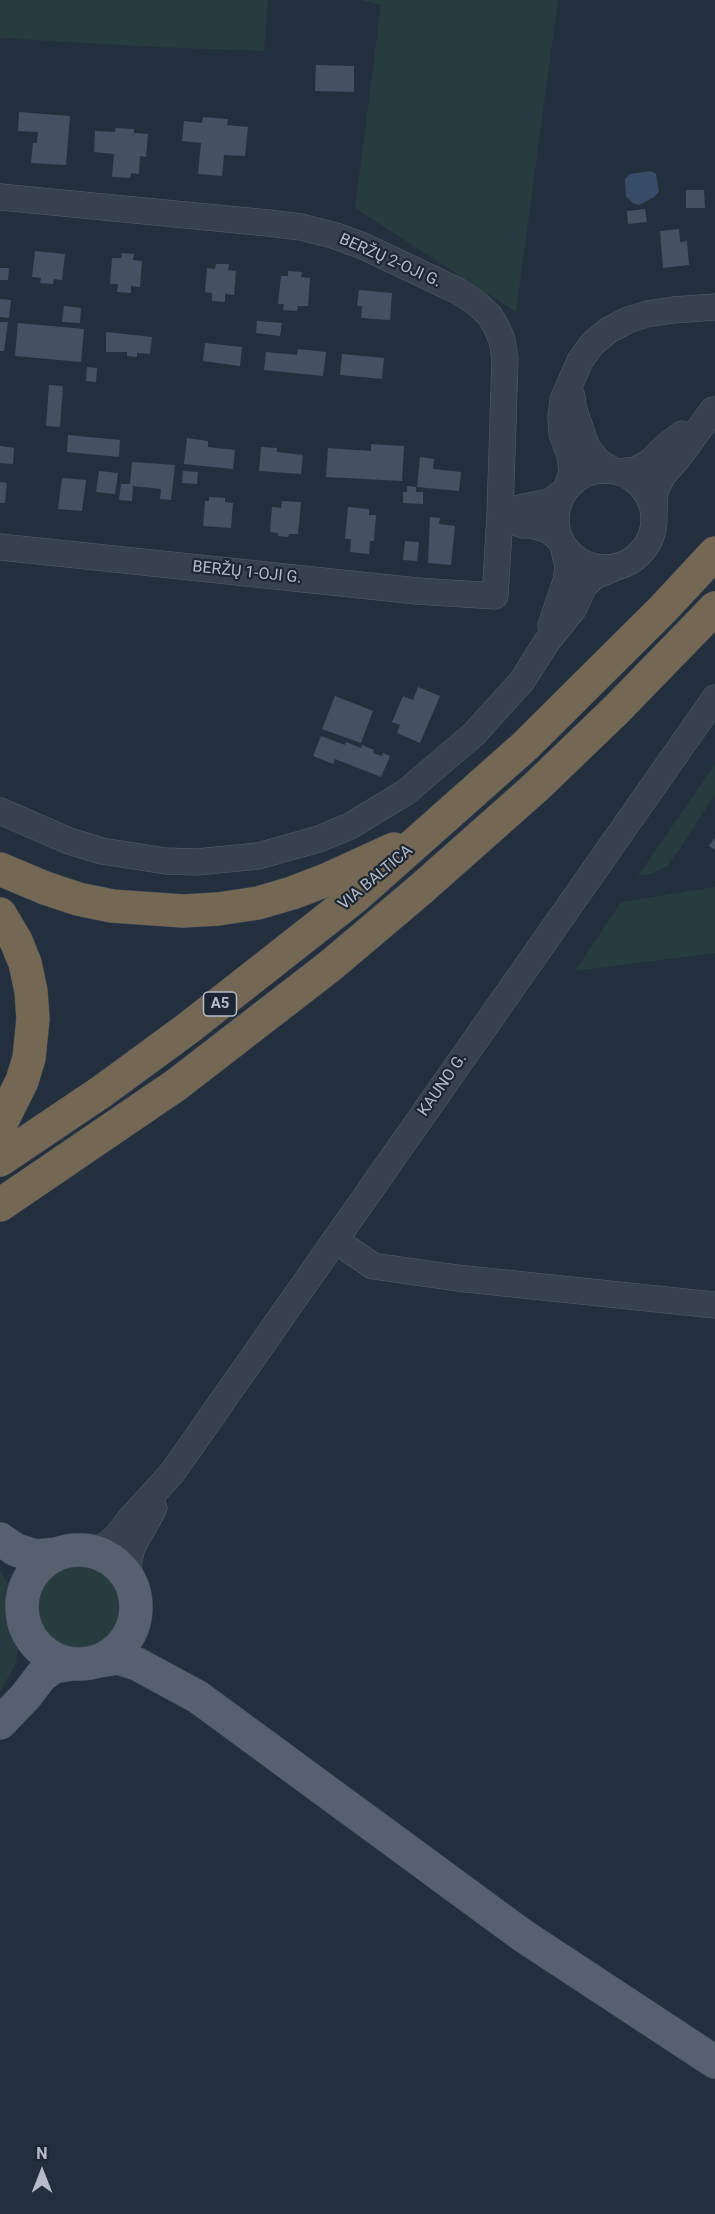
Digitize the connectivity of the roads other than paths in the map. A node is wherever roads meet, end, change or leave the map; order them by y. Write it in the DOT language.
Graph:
graph roads {
  1 [pos="0,197"];
  2 [pos="715,307"];
  3 [pos="571,380"];
  4 [pos="714,409"];
  5 [pos="617,471"];
  6 [pos="566,489"];
  7 [pos="654,511"];
  8 [pos="500,515"];
  9 [pos="561,543"];
  10 [pos="0,547"];
  11 [pos="715,553"];
  12 [pos="612,568"];
  13 [pos="495,596"];
  14 [pos="715,608"];
  15 [pos="546,643"];
  16 [pos="715,698"];
  17 [pos="0,812"];
  18 [pos="428,833"];
  19 [pos="0,869"];
  20 [pos="0,914"];
  21 [pos="137,1112"];
  22 [pos="0,1125"];
  23 [pos="0,1160"];
  24 [pos="0,1205"];
  25 [pos="0,1224"];
  26 [pos="335,1240"];
  27 [pos="715,1305"];
  28 [pos="172,1473"];
  29 [pos="0,1539"];
  30 [pos="71,1552"];
  31 [pos="0,1560"];
  32 [pos="131,1583"];
  33 [pos="24,1616"];
  34 [pos="135,1616"];
  35 [pos="86,1663"];
  36 [pos="198,1697"];
  37 [pos="0,1713"];
  38 [pos="0,1724"];
  39 [pos="715,2062"];
  1 -- 8 [label="street, BERŽŲ 2-OJI G."];
  2 -- 3 [label="street"];
  3 -- 5 [label="street"];
  3 -- 6 [label="street"];
  4 -- 5 [label="street"];
  4 -- 7 [label="street"];
  5 -- 6 [label="street"];
  5 -- 7 [label="street"];
  6 -- 8 [label="street"];
  6 -- 9 [label="street"];
  7 -- 12 [label="street"];
  8 -- 9 [label="street"];
  8 -- 13 [label="street, BERŽŲ 2-OJI G."];
  9 -- 12 [label="street"];
  9 -- 15 [label="street"];
  10 -- 13 [label="street, BERŽŲ 1-OJI G."];
  11 -- 18 [label="highway, VIA BALTICA / A5"];
  12 -- 15 [label="street"];
  14 -- 21 [label="highway, A5"];
  15 -- 17 [label="street"];
  16 -- 26 [label="street, KAUNO G."];
  18 -- 19 [label="highway"];
  18 -- 23 [label="highway, VIA BALTICA / A5"];
  20 -- 22 [label="highway"];
  21 -- 24 [label="highway, A5"];
  21 -- 25 [label="highway"];
  26 -- 27 [label="street"];
  26 -- 28 [label="street, KAUNO G."];
  28 -- 30 [label="street, KAUNO G."];
  28 -- 32 [label="street, KAUNO G."];
  29 -- 30 [label="main road"];
  30 -- 32 [label="main road"];
  30 -- 33 [label="main road"];
  31 -- 33 [label="main road"];
  32 -- 34 [label="main road"];
  33 -- 35 [label="main road"];
  33 -- 37 [label="main road"];
  34 -- 35 [label="main road"];
  34 -- 36 [label="main road"];
  35 -- 36 [label="main road"];
  35 -- 38 [label="main road"];
  36 -- 39 [label="main road"];
}
